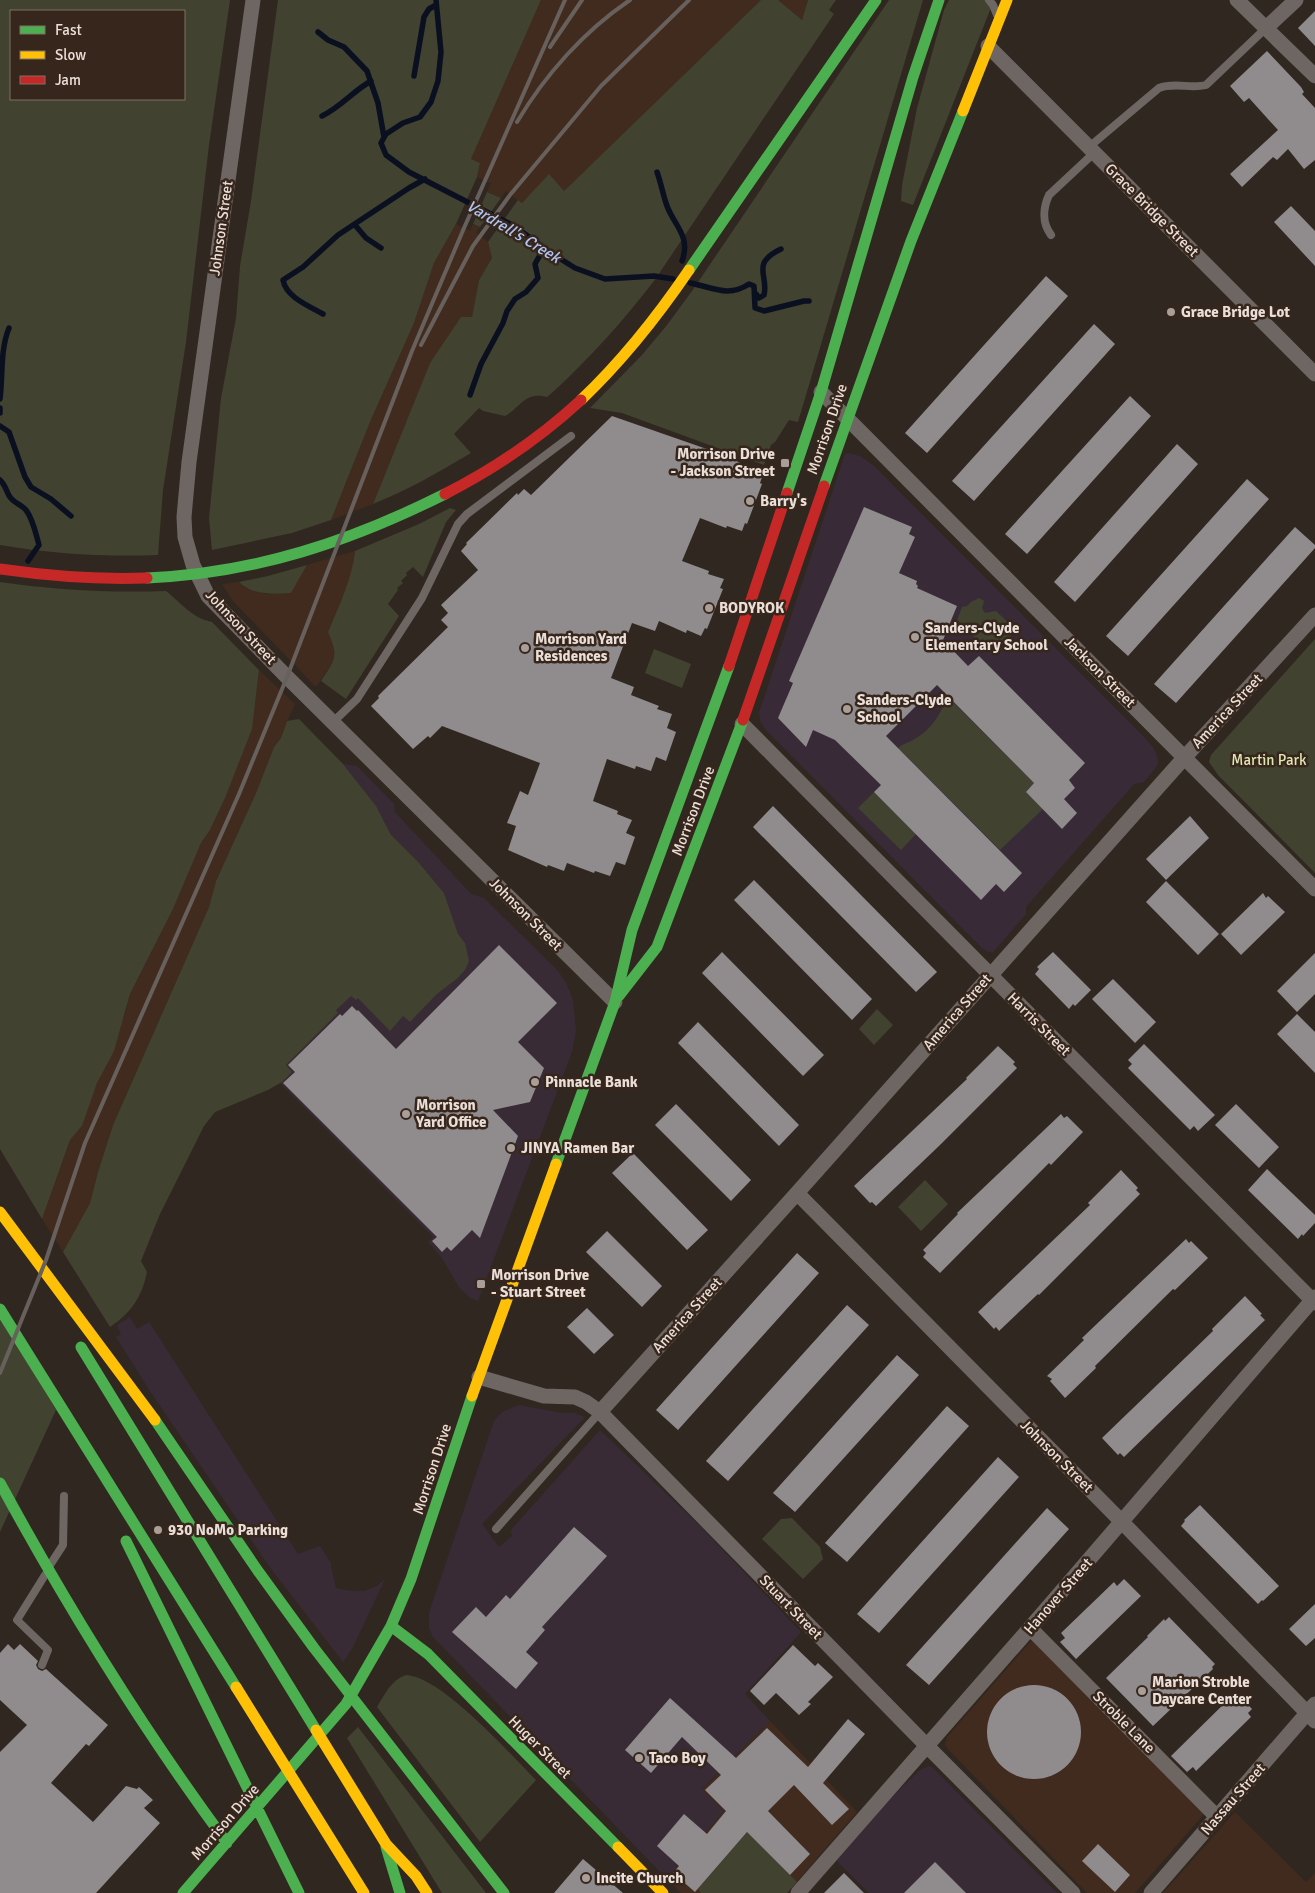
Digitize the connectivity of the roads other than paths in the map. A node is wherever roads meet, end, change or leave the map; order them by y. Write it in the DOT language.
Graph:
graph roads {
  1 [pos="253,0"];
  2 [pos="876,0"];
  3 [pos="951,0"];
  4 [pos="989,0"];
  5 [pos="1007,0"];
  6 [pos="1237,0"];
  7 [pos="1296,0"];
  8 [pos="937,5"];
  9 [pos="999,20"];
  10 [pos="1266,28"];
  11 [pos="988,46"];
  12 [pos="1315,76"];
  13 [pos="1092,150"];
  14 [pos="1051,235"];
  15 [pos="1315,374"];
  16 [pos="821,392"];
  17 [pos="847,418"];
  18 [pos="571,436"];
  19 [pos="0,569"];
  20 [pos="1315,615"];
  21 [pos="333,722"];
  22 [pos="742,724"];
  23 [pos="1184,758"];
  24 [pos="1315,889"];
  25 [pos="990,974"];
  26 [pos="615,1002"];
  27 [pos="798,1193"];
  28 [pos="0,1214"];
  29 [pos="1314,1300"];
  30 [pos="57,1308"];
  31 [pos="0,1309"];
  32 [pos="73,1333"];
  33 [pos="479,1377"];
  34 [pos="600,1412"];
  35 [pos="67,1419"];
  36 [pos="0,1483"];
  37 [pos="64,1496"];
  38 [pos="111,1509"];
  39 [pos="1122,1522"];
  40 [pos="120,1526"];
  41 [pos="496,1529"];
  42 [pos="392,1626"];
  43 [pos="1030,1628"];
  44 [pos="42,1665"];
  45 [pos="1312,1713"];
  46 [pos="927,1746"];
  47 [pos="1217,1817"];
  48 [pos="227,1843"];
  49 [pos="386,1844"];
  50 [pos="183,1893"];
  51 [pos="299,1893"];
  52 [pos="364,1893"];
  53 [pos="400,1893"];
  54 [pos="427,1893"];
  55 [pos="504,1893"];
  56 [pos="663,1893"];
  57 [pos="798,1893"];
  58 [pos="1073,1893"];
  59 [pos="1151,1893"];
  1 -- 21 [label="street, Johnson Street"];
  2 -- 19 [label="main road"];
  3 -- 8 [label="lane"];
  4 -- 9 [label="lane"];
  5 -- 9 [label="main road, Morrison Drive"];
  6 -- 10 [label="street"];
  7 -- 10 [label="street"];
  8 -- 16 [label="main road, Morrison Drive"];
  9 -- 11 [label="main road, Morrison Drive"];
  10 -- 12 [label="street"];
  10 -- 13 [label="lane"];
  11 -- 13 [label="street, Grace Bridge Street"];
  11 -- 17 [label="main road, Morrison Drive"];
  13 -- 14 [label="lane"];
  13 -- 15 [label="street, Grace Bridge Street"];
  16 -- 17 [label="street, Jackson Street"];
  16 -- 26 [label="main road, Morrison Drive"];
  17 -- 22 [label="main road, Morrison Drive"];
  17 -- 23 [label="street, Jackson Street"];
  18 -- 21 [label="lane"];
  20 -- 23 [label="street, America Street"];
  21 -- 26 [label="street, Johnson Street"];
  22 -- 25 [label="street, Harris Street"];
  22 -- 26 [label="main road, Morrison Drive"];
  23 -- 24 [label="street, Jackson Street"];
  23 -- 25 [label="street, America Street"];
  25 -- 27 [label="street, America Street"];
  25 -- 29 [label="street, Harris Street"];
  26 -- 33 [label="main road, Morrison Drive"];
  27 -- 34 [label="street, America Street"];
  27 -- 39 [label="street, Johnson Street"];
  28 -- 30 [label="main road"];
  28 -- 55 [label="main road"];
  29 -- 39 [label="street, Hanover Street"];
  31 -- 35 [label="main road"];
  32 -- 49 [label="main road"];
  33 -- 34 [label="street, Stuart Street"];
  33 -- 42 [label="main road, Morrison Drive"];
  34 -- 41 [label="lane"];
  34 -- 46 [label="street, Stuart Street"];
  35 -- 38 [label="main road"];
  35 -- 52 [label="main road"];
  36 -- 48 [label="main road"];
  37 -- 44 [label="lane"];
  39 -- 43 [label="street, Hanover Street"];
  39 -- 45 [label="street, Johnson Street"];
  40 -- 51 [label="main road"];
  42 -- 48 [label="main road, Morrison Drive"];
  42 -- 56 [label="main road, Huger Street"];
  43 -- 46 [label="street, Hanover Street"];
  43 -- 47 [label="street, Stroble Lane"];
  45 -- 47 [label="street, Nassau Street"];
  46 -- 57 [label="street, Hanover Street"];
  46 -- 58 [label="street, Stuart Street"];
  47 -- 59 [label="street, Nassau Street"];
  48 -- 50 [label="main road, Morrison Drive"];
  49 -- 53 [label="main road"];
  49 -- 54 [label="main road"];
}
